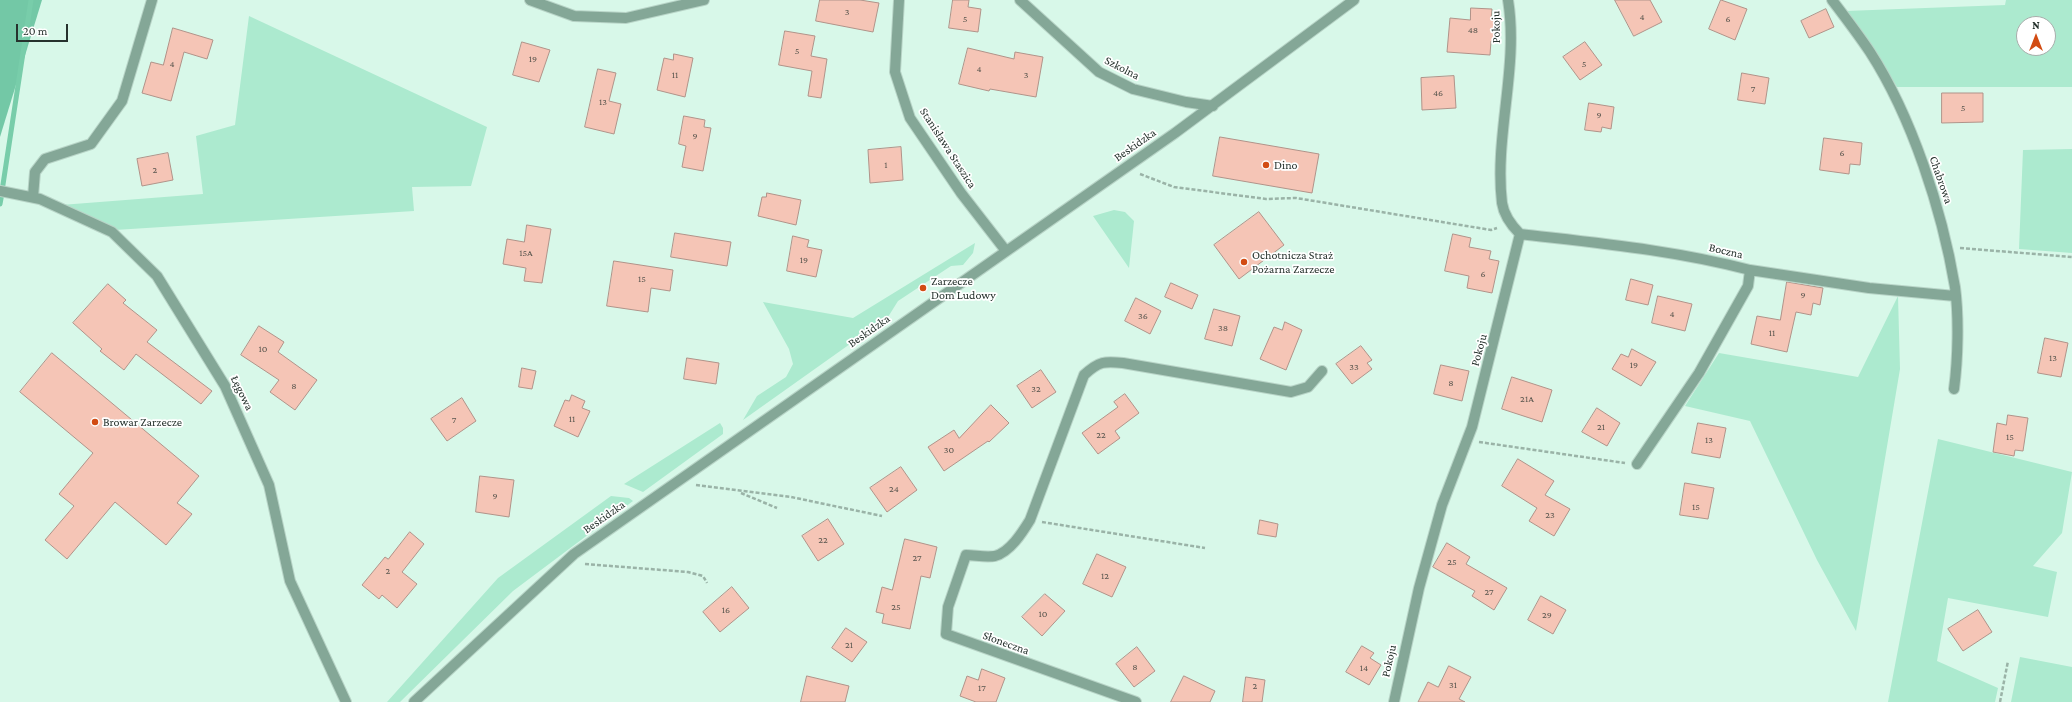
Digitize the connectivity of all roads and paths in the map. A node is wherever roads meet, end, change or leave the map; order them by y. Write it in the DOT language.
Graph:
graph roads {
  1 [pos="152,0"];
  2 [pos="530,0"];
  3 [pos="704,0"];
  4 [pos="899,0"];
  5 [pos="1020,0"];
  6 [pos="1354,0"];
  7 [pos="1508,0"];
  8 [pos="1832,0"];
  9 [pos="1213,106"];
  10 [pos="1125,168"];
  11 [pos="0,191"];
  12 [pos="32,198"];
  13 [pos="1508,222"];
  14 [pos="1520,234"];
  15 [pos="1946,247"];
  16 [pos="1006,251"];
  17 [pos="2072,257"];
  18 [pos="1750,270"];
  19 [pos="1955,296"];
  20 [pos="1322,370"];
  21 [pos="1954,389"];
  22 [pos="1467,440"];
  23 [pos="1637,464"];
  24 [pos="675,482"];
  25 [pos="738,492"];
  26 [pos="777,508"];
  27 [pos="882,516"];
  28 [pos="1030,520"];
  29 [pos="1205,548"];
  30 [pos="564,562"];
  31 [pos="707,583"];
  32 [pos="2008,661"];
  33 [pos="346,702"];
  34 [pos="414,702"];
  35 [pos="1136,702"];
  36 [pos="1394,702"];
  37 [pos="2000,702"];
  1 -- 12 [label="street"];
  2 -- 3 [label="street"];
  4 -- 16 [label="street, Stanisława Staszica"];
  5 -- 9 [label="street, Szkolna"];
  6 -- 9 [label="street, Beskidzka"];
  7 -- 13 [label="street, Pokoju"];
  8 -- 15 [label="street, Chabrowa"];
  9 -- 10 [label="street, Beskidzka"];
  10 -- 13 [label="path"];
  10 -- 16 [label="street, Beskidzka"];
  11 -- 12 [label="street, Łęgowa"];
  12 -- 33 [label="street, Łęgowa"];
  13 -- 14 [label="street, Pokoju"];
  14 -- 18 [label="street, Boczna"];
  14 -- 22 [label="street, Pokoju"];
  15 -- 17 [label="path"];
  15 -- 19 [label="street, Chabrowa"];
  16 -- 24 [label="street, Beskidzka"];
  18 -- 19 [label="street"];
  18 -- 23 [label="street, Boczna"];
  19 -- 21 [label="street, Chabrowa"];
  20 -- 28 [label="street"];
  22 -- 23 [label="path"];
  22 -- 36 [label="street, Pokoju"];
  24 -- 25 [label="path"];
  24 -- 30 [label="street, Beskidzka"];
  25 -- 26 [label="path"];
  25 -- 27 [label="path"];
  28 -- 29 [label="path"];
  28 -- 35 [label="street, Słoneczna"];
  30 -- 31 [label="path"];
  30 -- 34 [label="street, Beskidzka"];
  32 -- 37 [label="path"];
}
